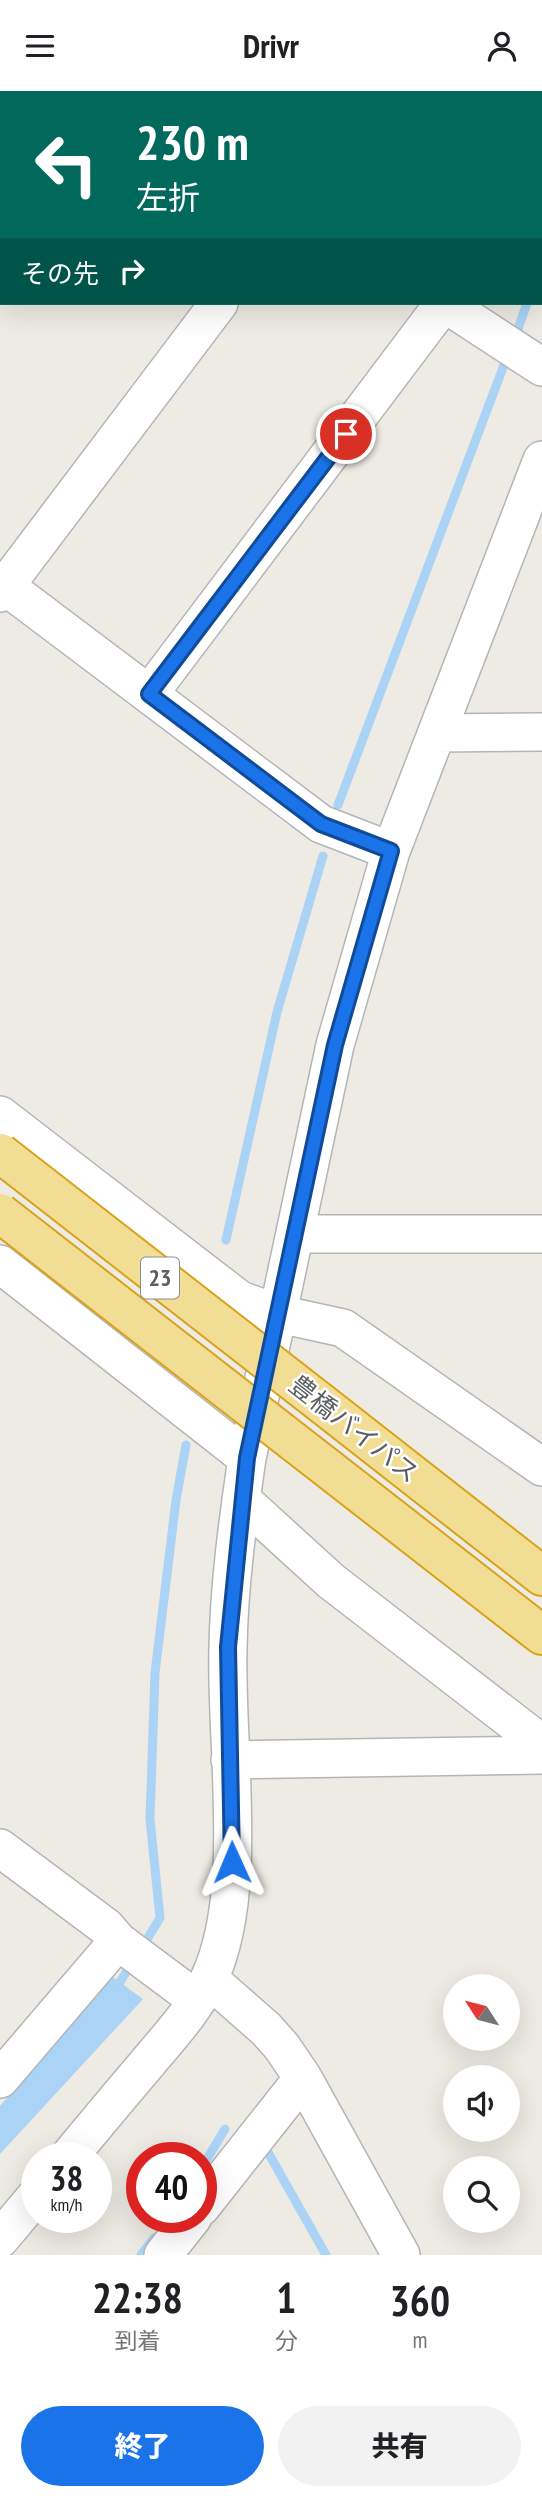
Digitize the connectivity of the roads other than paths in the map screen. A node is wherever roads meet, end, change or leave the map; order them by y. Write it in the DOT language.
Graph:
graph roads {
  1 [pos="217,305"];
  2 [pos="442,305"];
  3 [pos="447,305"];
  4 [pos="542,367"];
  5 [pos="542,460"];
  6 [pos="2,587"];
  7 [pos="149,694"];
  8 [pos="542,732"];
  9 [pos="437,733"];
  10 [pos="391,851"];
  11 [pos="0,1115"];
  12 [pos="0,1153"];
  13 [pos="0,1213"];
  14 [pos="296,1234"];
  15 [pos="542,1234"];
  16 [pos="0,1265"];
  17 [pos="279,1314"];
  18 [pos="247,1458"];
  19 [pos="542,1467"];
  20 [pos="241,1499"];
  21 [pos="542,1576"];
  22 [pos="542,1635"];
  23 [pos="542,1744"];
  24 [pos="542,1755"];
  25 [pos="230,1760"];
  26 [pos="0,1848"];
  27 [pos="132,1951"];
  28 [pos="203,1990"];
  29 [pos="303,2078"];
  30 [pos="0,2079"];
  31 [pos="81,2142"];
  32 [pos="217,2187"];
  33 [pos="21,2214"];
  34 [pos="180,2233"];
  35 [pos="0,2239"];
  36 [pos="163,2255"];
  37 [pos="401,2255"];
  1 -- 6 [label="street"];
  2 -- 7 [label="street"];
  3 -- 4 [label="street"];
  5 -- 9 [label="street"];
  6 -- 7 [label="street"];
  7 -- 10 [label="street"];
  8 -- 9 [label="street"];
  9 -- 10 [label="street"];
  10 -- 14 [label="street"];
  11 -- 17 [label="street"];
  12 -- 21 [label="highway, 豊橋バイパス / 23, bridge"];
  13 -- 22 [label="highway, 豊橋バイパス / 23, bridge"];
  14 -- 15 [label="street"];
  14 -- 17 [label="street"];
  16 -- 18 [label="street"];
  17 -- 18 [label="street"];
  17 -- 19 [label="street"];
  18 -- 20 [label="street"];
  20 -- 23 [label="street"];
  20 -- 25 [label="street"];
  24 -- 25 [label="street"];
  25 -- 28 [label="street"];
  26 -- 27 [label="street"];
  27 -- 28 [label="street"];
  27 -- 30 [label="street"];
  28 -- 29 [label="street"];
  28 -- 31 [label="street"];
  29 -- 32 [label="street"];
  29 -- 37 [label="street"];
  33 -- 35 [label="street"];
  34 -- 36 [label="street"];
}
